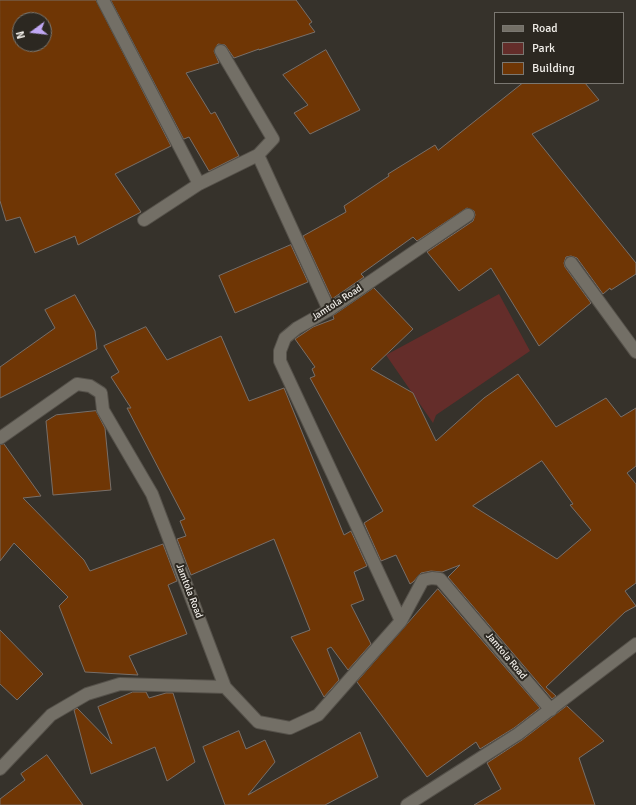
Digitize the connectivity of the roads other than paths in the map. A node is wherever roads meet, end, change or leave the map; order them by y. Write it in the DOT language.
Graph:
graph roads {
  1 [pos="103,0"];
  2 [pos="221,51"];
  3 [pos="258,155"];
  4 [pos="199,184"];
  5 [pos="468,215"];
  6 [pos="144,220"];
  7 [pos="571,263"];
  8 [pos="329,310"];
  9 [pos="636,352"];
  10 [pos="0,438"];
  11 [pos="401,621"];
  12 [pos="636,644"];
  13 [pos="226,687"];
  14 [pos="551,710"];
  15 [pos="0,769"];
  16 [pos="407,805"];
  1 -- 4 [label="street"];
  2 -- 3 [label="street"];
  3 -- 4 [label="street"];
  3 -- 8 [label="street"];
  4 -- 6 [label="street"];
  5 -- 8 [label="street, Jamtola Road"];
  7 -- 9 [label="street"];
  8 -- 11 [label="street, Jamtola Road"];
  10 -- 13 [label="street, Jamtola Road"];
  11 -- 13 [label="street, Jamtola Road"];
  11 -- 14 [label="street, Jamtola Road"];
  12 -- 14 [label="street"];
  13 -- 15 [label="street"];
  14 -- 16 [label="street"];
}
